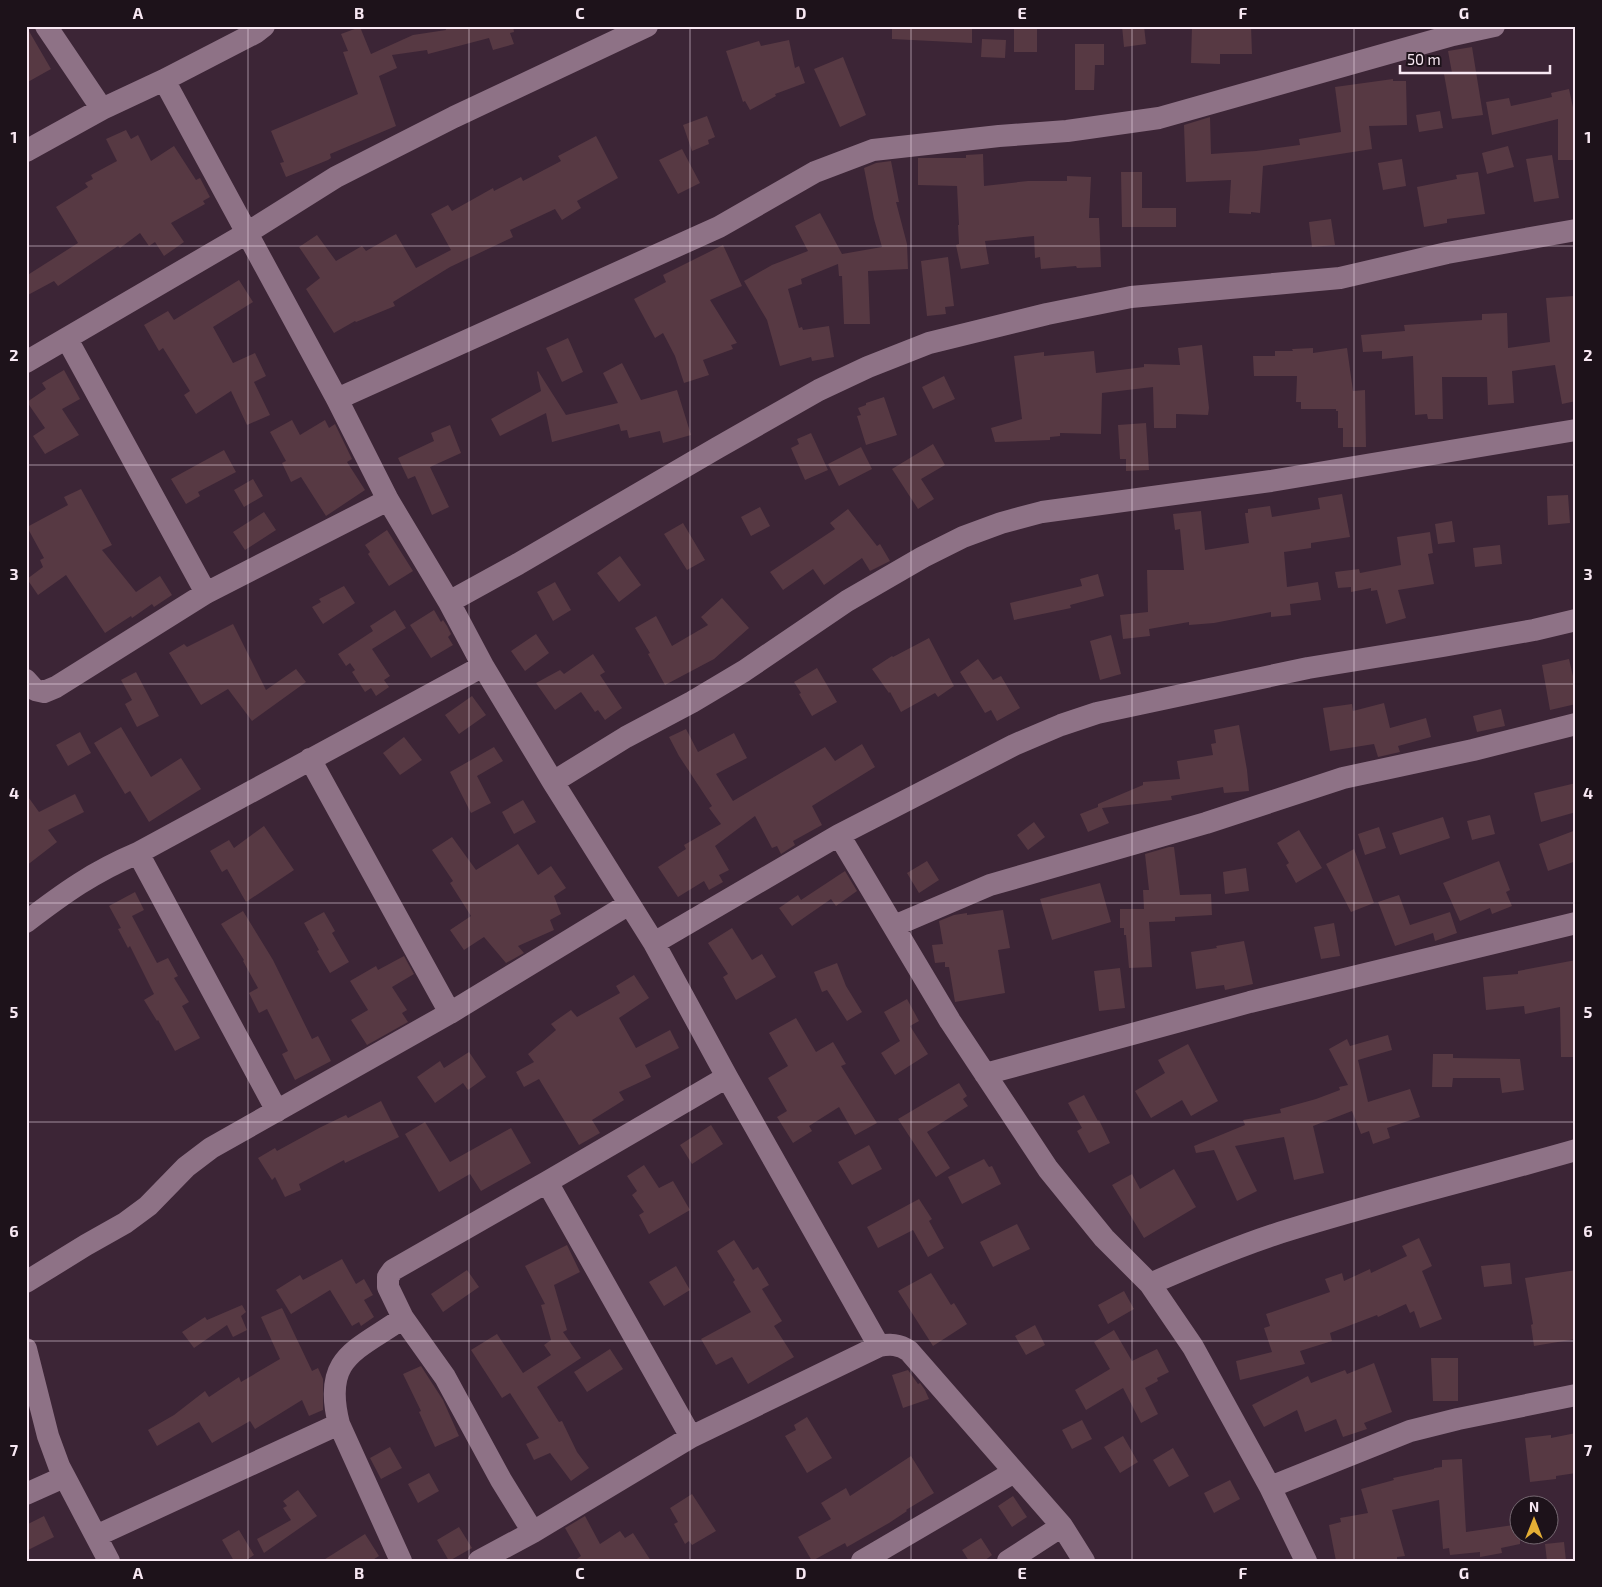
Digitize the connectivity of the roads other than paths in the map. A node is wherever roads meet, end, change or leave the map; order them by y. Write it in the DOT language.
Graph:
graph roads {
  1 [pos="35,26"];
  2 [pos="46,26"];
  3 [pos="264,26"];
  4 [pos="647,26"];
  5 [pos="1494,26"];
  6 [pos="1453,30"];
  7 [pos="26,31"];
  8 [pos="164,80"];
  9 [pos="102,109"];
  10 [pos="26,150"];
  11 [pos="1576,230"];
  12 [pos="247,233"];
  13 [pos="67,340"];
  14 [pos="26,362"];
  15 [pos="337,399"];
  16 [pos="1576,430"];
  17 [pos="388,500"];
  18 [pos="206,593"];
  19 [pos="449,602"];
  20 [pos="1576,620"];
  21 [pos="483,666"];
  22 [pos="26,680"];
  23 [pos="1576,724"];
  24 [pos="310,759"];
  25 [pos="552,782"];
  26 [pos="839,835"];
  27 [pos="138,853"];
  28 [pos="629,904"];
  29 [pos="26,922"];
  30 [pos="1576,923"];
  31 [pos="894,926"];
  32 [pos="654,943"];
  33 [pos="450,1013"];
  34 [pos="985,1074"];
  35 [pos="727,1077"];
  36 [pos="277,1111"];
  37 [pos="1576,1150"];
  38 [pos="547,1182"];
  39 [pos="26,1282"];
  40 [pos="1150,1284"];
  41 [pos="403,1318"];
  42 [pos="878,1346"];
  43 [pos="26,1350"];
  44 [pos="1576,1395"];
  45 [pos="339,1424"];
  46 [pos="691,1437"];
  47 [pos="1014,1472"];
  48 [pos="64,1477"];
  49 [pos="1270,1487"];
  50 [pos="26,1494"];
  51 [pos="1062,1526"];
  52 [pos="533,1532"];
  53 [pos="96,1536"];
  54 [pos="109,1561"];
  55 [pos="401,1561"];
  56 [pos="480,1561"];
  57 [pos="862,1561"];
  58 [pos="1008,1561"];
  59 [pos="1084,1561"];
  60 [pos="1306,1561"];
  1 -- 7 [label="street"];
  2 -- 9 [label="street"];
  3 -- 8 [label="street"];
  4 -- 12 [label="street"];
  5 -- 6 [label="street"];
  6 -- 15 [label="street"];
  8 -- 9 [label="street"];
  8 -- 12 [label="street"];
  9 -- 10 [label="street"];
  11 -- 19 [label="street"];
  12 -- 13 [label="street"];
  12 -- 15 [label="street"];
  13 -- 14 [label="street"];
  13 -- 18 [label="street"];
  15 -- 17 [label="street"];
  16 -- 25 [label="street"];
  17 -- 18 [label="street"];
  17 -- 19 [label="street"];
  18 -- 22 [label="street"];
  19 -- 21 [label="street"];
  20 -- 26 [label="street"];
  21 -- 24 [label="street"];
  21 -- 25 [label="street"];
  23 -- 31 [label="street"];
  24 -- 27 [label="street"];
  24 -- 33 [label="street"];
  25 -- 28 [label="street"];
  26 -- 31 [label="street"];
  26 -- 32 [label="street"];
  27 -- 29 [label="street"];
  27 -- 36 [label="street"];
  28 -- 32 [label="street"];
  28 -- 33 [label="street"];
  30 -- 34 [label="street"];
  31 -- 34 [label="street"];
  32 -- 35 [label="street"];
  33 -- 36 [label="street"];
  34 -- 40 [label="street"];
  35 -- 38 [label="street"];
  35 -- 42 [label="street"];
  36 -- 39 [label="street"];
  37 -- 40 [label="street"];
  38 -- 41 [label="street"];
  38 -- 46 [label="street"];
  40 -- 49 [label="street"];
  41 -- 45 [label="street"];
  41 -- 52 [label="street"];
  42 -- 46 [label="street"];
  42 -- 47 [label="street"];
  43 -- 48 [label="street"];
  44 -- 49 [label="street"];
  45 -- 53 [label="street"];
  45 -- 55 [label="street"];
  46 -- 52 [label="street"];
  47 -- 51 [label="street"];
  47 -- 57 [label="street"];
  48 -- 50 [label="street"];
  48 -- 53 [label="street"];
  49 -- 60 [label="street"];
  51 -- 58 [label="street"];
  51 -- 59 [label="street"];
  52 -- 56 [label="street"];
  53 -- 54 [label="street"];
}
